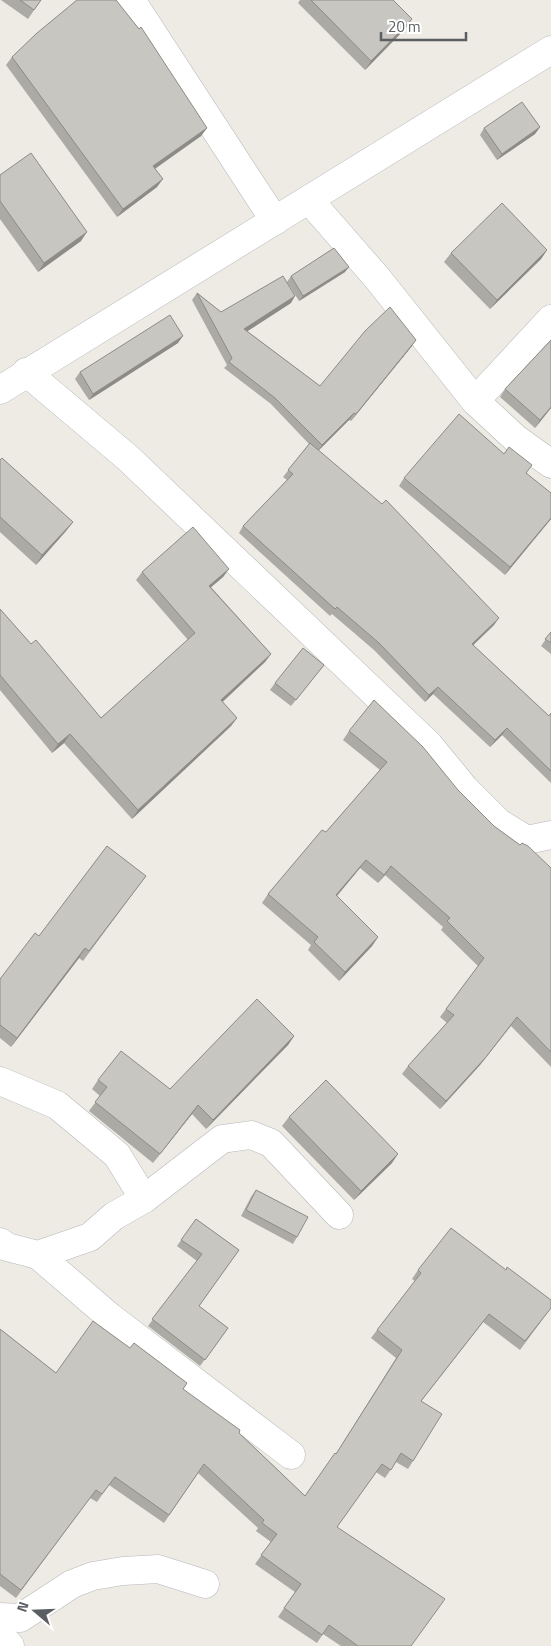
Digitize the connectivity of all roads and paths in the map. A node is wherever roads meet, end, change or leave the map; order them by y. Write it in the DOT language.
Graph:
graph roads {
  1 [pos="131,0"];
  2 [pos="551,50"];
  3 [pos="310,201"];
  4 [pos="275,221"];
  5 [pos="551,319"];
  6 [pos="26,372"];
  7 [pos="0,390"];
  8 [pos="475,401"];
  9 [pos="551,464"];
  10 [pos="551,835"];
  11 [pos="0,1081"];
  12 [pos="144,1199"];
  13 [pos="339,1216"];
  14 [pos="0,1242"];
  15 [pos="38,1256"];
  16 [pos="291,1455"];
  17 [pos="205,1584"];
  18 [pos="0,1617"];
  19 [pos="0,1635"];
  20 [pos="10,1646"];
  1 -- 4 [label="street"];
  2 -- 3 [label="street"];
  3 -- 4 [label="street"];
  3 -- 8 [label="street"];
  4 -- 6 [label="street"];
  5 -- 8 [label="street"];
  6 -- 7 [label="street"];
  6 -- 10 [label="street"];
  8 -- 9 [label="street"];
  11 -- 12 [label="street"];
  12 -- 13 [label="street"];
  12 -- 15 [label="street"];
  14 -- 15 [label="street"];
  15 -- 16 [label="street"];
  17 -- 18 [label="street"];
  19 -- 20 [label="street"];
}
